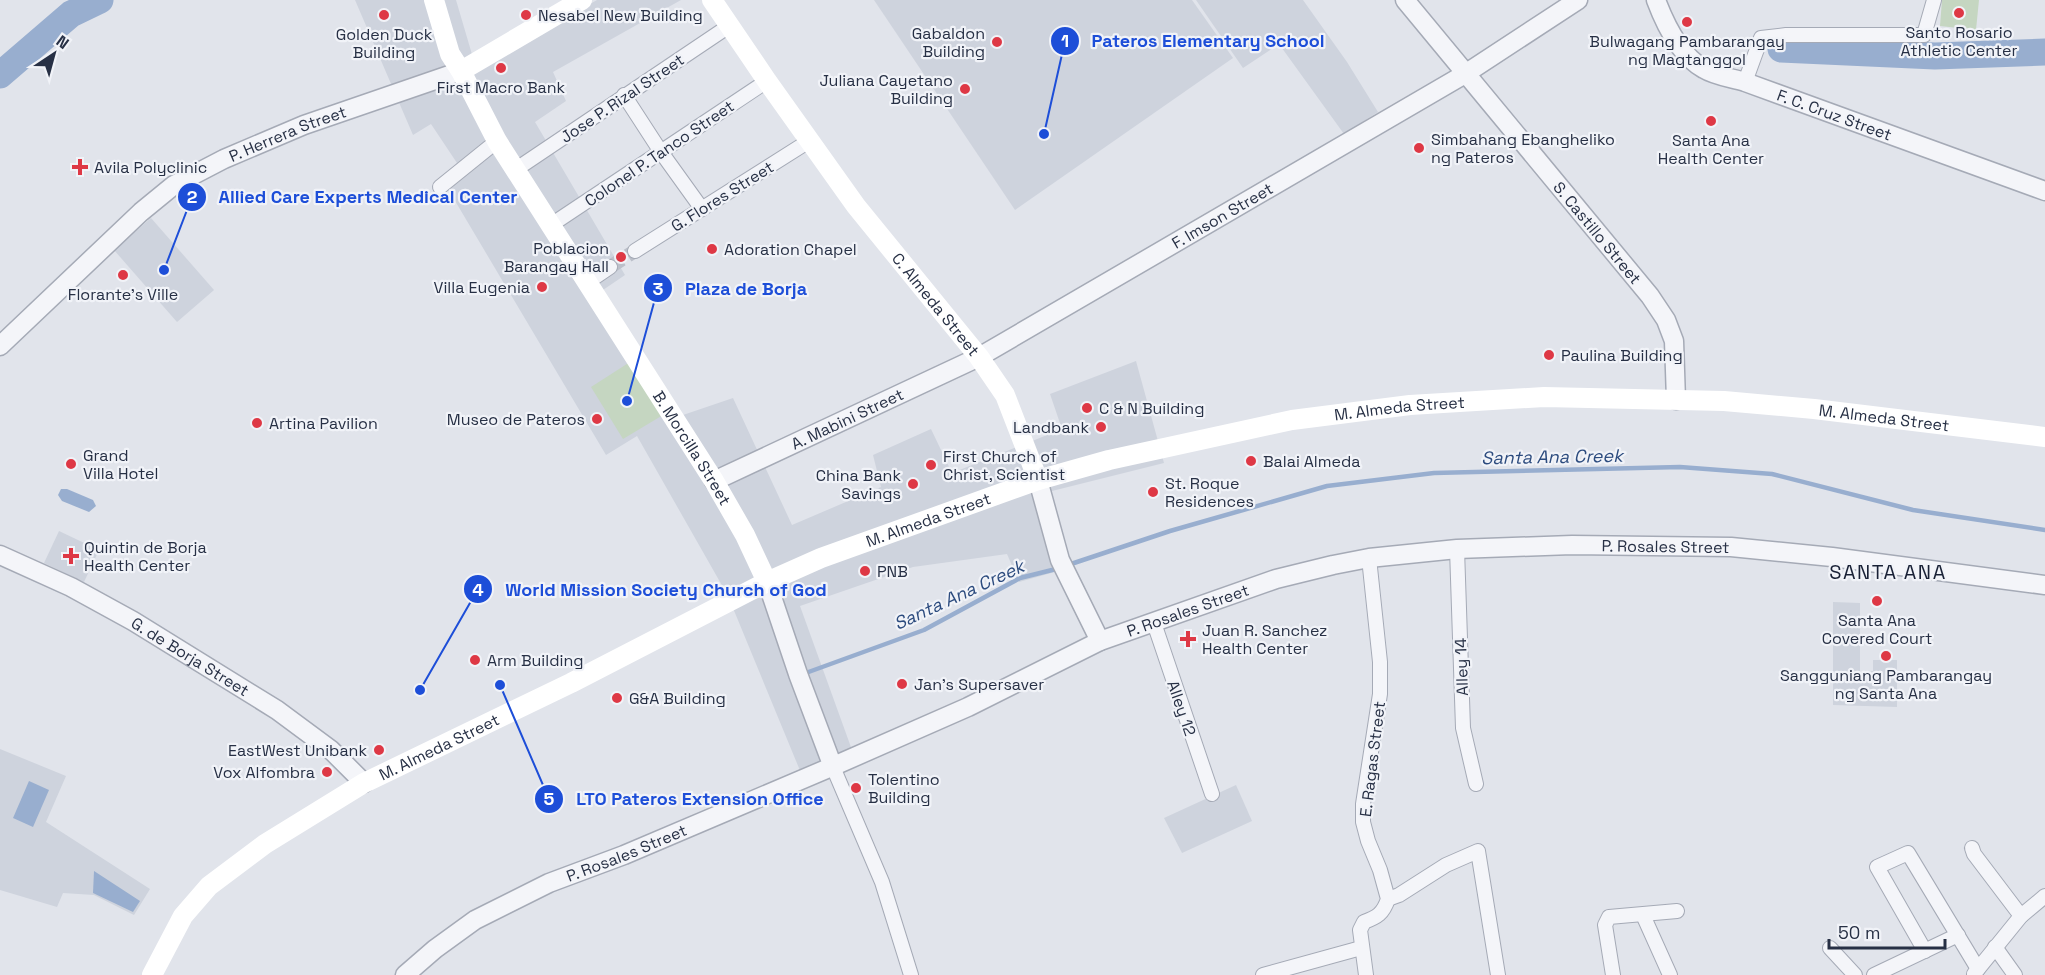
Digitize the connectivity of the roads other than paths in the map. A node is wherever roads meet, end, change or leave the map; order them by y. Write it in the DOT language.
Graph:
graph roads {
  1 [pos="434,0"];
  2 [pos="445,0"];
  3 [pos="582,0"];
  4 [pos="712,0"];
  5 [pos="1405,0"];
  6 [pos="1578,0"];
  7 [pos="1656,0"];
  8 [pos="1934,0"];
  9 [pos="729,26"];
  10 [pos="461,70"];
  11 [pos="1465,74"];
  12 [pos="767,81"];
  13 [pos="1745,82"];
  14 [pos="624,95"];
  15 [pos="497,141"];
  16 [pos="809,141"];
  17 [pos="661,152"];
  18 [pos="514,170"];
  19 [pos="440,187"];
  20 [pos="2045,191"];
  21 [pos="702,209"];
  22 [pos="551,225"];
  23 [pos="635,251"];
  24 [pos="610,267"];
  25 [pos="588,282"];
  26 [pos="0,346"];
  27 [pos="979,357"];
  28 [pos="1676,399"];
  29 [pos="2045,437"];
  30 [pos="1038,480"];
  31 [pos="714,481"];
  32 [pos="1457,549"];
  33 [pos="0,555"];
  34 [pos="1369,558"];
  35 [pos="767,582"];
  36 [pos="2045,585"];
  37 [pos="1154,623"];
  38 [pos="1100,641"];
  39 [pos="833,766"];
  40 [pos="364,783"];
  41 [pos="1476,784"];
  42 [pos="1212,794"];
  43 [pos="1972,848"];
  44 [pos="2045,896"];
  45 [pos="1388,899"];
  46 [pos="1677,911"];
  47 [pos="1643,915"];
  48 [pos="2022,916"];
  49 [pos="1958,935"];
  50 [pos="1995,947"];
  51 [pos="1361,948"];
  52 [pos="1830,948"];
  53 [pos="1925,951"];
  54 [pos="1303,970"];
  55 [pos="413,972"];
  56 [pos="1976,972"];
  57 [pos="152,975"];
  58 [pos="911,975"];
  59 [pos="1263,975"];
  60 [pos="1366,975"];
  61 [pos="1498,975"];
  62 [pos="1613,975"];
  63 [pos="1670,975"];
  64 [pos="1855,975"];
  65 [pos="1874,975"];
  66 [pos="2015,975"];
  1 -- 10 [label="main road, B. Morcilla Street"];
  2 -- 10 [label="main road, B. Morcilla Street"];
  3 -- 10 [label="main road, P. Herrera Street"];
  4 -- 9 [label="main road, C. Almeda Street"];
  5 -- 11 [label="street, S. Castillo Street"];
  6 -- 11 [label="street, F. Imson Street"];
  7 -- 13 [label="street, F. C. Cruz Street"];
  8 -- 13 [label="street"];
  9 -- 12 [label="main road, C. Almeda Street"];
  9 -- 14 [label="street, Jose P. Rizal Street"];
  10 -- 15 [label="main road, B. Morcilla Street"];
  10 -- 26 [label="street, P. Herrera Street"];
  11 -- 27 [label="street, F. Imson Street"];
  11 -- 28 [label="street, S. Castillo Street"];
  12 -- 16 [label="main road, C. Almeda Street"];
  12 -- 17 [label="street, Colonel P. Tanco Street"];
  13 -- 20 [label="street, F. C. Cruz Street"];
  14 -- 17 [label="street"];
  14 -- 18 [label="street, Jose P. Rizal Street"];
  15 -- 18 [label="main road, B. Morcilla Street"];
  15 -- 19 [label="street"];
  16 -- 21 [label="street, G. Flores Street"];
  16 -- 27 [label="main road, C. Almeda Street"];
  17 -- 21 [label="street"];
  17 -- 22 [label="street, Colonel P. Tanco Street"];
  18 -- 22 [label="main road, B. Morcilla Street"];
  21 -- 23 [label="street, G. Flores Street"];
  22 -- 25 [label="main road, B. Morcilla Street"];
  24 -- 25 [label="street"];
  25 -- 31 [label="main road, B. Morcilla Street"];
  27 -- 30 [label="main road, C. Almeda Street"];
  27 -- 31 [label="street, A. Mabini Street"];
  28 -- 29 [label="main road, M. Almeda Street"];
  28 -- 30 [label="main road, M. Almeda Street"];
  30 -- 35 [label="main road, M. Almeda Street"];
  30 -- 38 [label="street, C. Almeda Street"];
  31 -- 35 [label="main road, B. Morcilla Street"];
  32 -- 34 [label="street, P. Rosales Street"];
  32 -- 36 [label="street, P. Rosales Street"];
  32 -- 41 [label="street, Alley 14"];
  33 -- 40 [label="street, G. de Borja Street"];
  34 -- 37 [label="street, P. Rosales Street"];
  34 -- 45 [label="street, E. Ragas Street"];
  35 -- 39 [label="street"];
  35 -- 40 [label="main road, M. Almeda Street"];
  37 -- 38 [label="street, P. Rosales Street"];
  37 -- 42 [label="street, Alley 12"];
  38 -- 39 [label="street, P. Rosales Street"];
  39 -- 55 [label="street, P. Rosales Street"];
  39 -- 58 [label="street"];
  40 -- 57 [label="main road, M. Almeda Street"];
  43 -- 48 [label="street"];
  44 -- 48 [label="street"];
  45 -- 51 [label="street"];
  45 -- 61 [label="street"];
  46 -- 47 [label="street"];
  47 -- 62 [label="street"];
  47 -- 63 [label="street"];
  48 -- 50 [label="street"];
  49 -- 53 [label="street"];
  49 -- 53 [label="street"];
  49 -- 56 [label="street"];
  50 -- 56 [label="street"];
  50 -- 66 [label="street"];
  51 -- 54 [label="street"];
  51 -- 60 [label="street"];
  52 -- 64 [label="street"];
  53 -- 65 [label="street"];
  54 -- 59 [label="street"];
}
